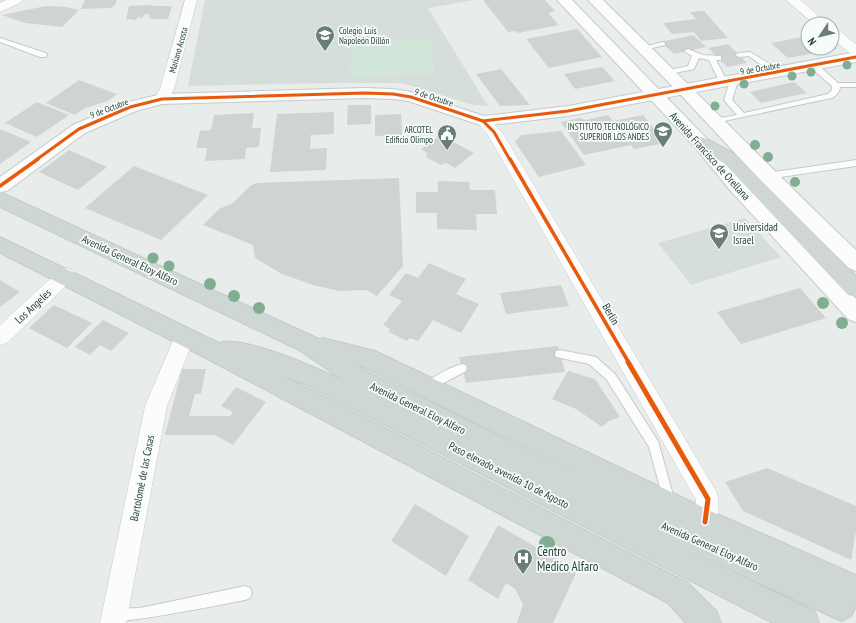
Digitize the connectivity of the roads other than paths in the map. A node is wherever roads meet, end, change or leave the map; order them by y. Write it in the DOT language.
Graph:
graph roads {
  1 [pos="16,0"];
  2 [pos="191,0"];
  3 [pos="564,0"];
  4 [pos="595,0"];
  5 [pos="792,0"];
  6 [pos="0,8"];
  7 [pos="812,16"];
  8 [pos="840,38"];
  9 [pos="0,40"];
  10 [pos="663,44"];
  11 [pos="643,48"];
  12 [pos="688,51"];
  13 [pos="856,51"];
  14 [pos="43,55"];
  15 [pos="739,55"];
  16 [pos="696,56"];
  17 [pos="856,57"];
  18 [pos="814,66"];
  19 [pos="668,72"];
  20 [pos="778,73"];
  21 [pos="729,82"];
  22 [pos="836,85"];
  23 [pos="856,85"];
  24 [pos="685,90"];
  25 [pos="653,94"];
  26 [pos="162,99"];
  27 [pos="742,116"];
  28 [pos="483,120"];
  29 [pos="715,121"];
  30 [pos="701,144"];
  31 [pos="856,163"];
  32 [pos="767,176"];
  33 [pos="0,186"];
  34 [pos="0,199"];
  35 [pos="0,244"];
  36 [pos="856,263"];
  37 [pos="66,275"];
  38 [pos="856,289"];
  39 [pos="856,313"];
  40 [pos="0,337"];
  41 [pos="196,342"];
  42 [pos="307,344"];
  43 [pos="560,354"];
  44 [pos="462,368"];
  45 [pos="429,388"];
  46 [pos="669,504"];
  47 [pos="705,522"];
  48 [pos="245,592"];
  49 [pos="849,598"];
  50 [pos="114,620"];
  51 [pos="706,623"];
  52 [pos="804,623"];
  1 -- 6 [label="street"];
  2 -- 26 [label="street, Mariano Acosta"];
  3 -- 25 [label="main road, Avenida Francisco de Orellana"];
  4 -- 11 [label="main road"];
  5 -- 7 [label="street"];
  8 -- 13 [label="street"];
  9 -- 14 [label="lane"];
  10 -- 11 [label="lane"];
  11 -- 19 [label="main road"];
  12 -- 16 [label="lane"];
  15 -- 20 [label="lane"];
  16 -- 19 [label="lane"];
  16 -- 21 [label="lane"];
  17 -- 18 [label="main road, 9 de Octubre"];
  18 -- 20 [label="main road, 9 de Octubre"];
  18 -- 22 [label="lane"];
  19 -- 24 [label="main road"];
  20 -- 21 [label="main road, 9 de Octubre"];
  21 -- 24 [label="main road, 9 de Octubre"];
  21 -- 27 [label="lane"];
  22 -- 23 [label="lane"];
  22 -- 27 [label="lane"];
  24 -- 25 [label="main road, 9 de Octubre"];
  24 -- 29 [label="main road"];
  25 -- 28 [label="main road, 9 de Octubre"];
  25 -- 30 [label="main road, Avenida Francisco de Orellana"];
  26 -- 28 [label="main road, 9 de Octubre"];
  26 -- 33 [label="main road, 9 de Octubre"];
  27 -- 29 [label="lane"];
  28 -- 47 [label="street, Berlín"];
  29 -- 32 [label="main road"];
  30 -- 38 [label="main road"];
  30 -- 39 [label="main road, Avenida Francisco de Orellana"];
  31 -- 32 [label="lane"];
  32 -- 36 [label="main road"];
  34 -- 42 [label="main road, Avenida General Eloy Alfaro"];
  35 -- 37 [label="main road"];
  37 -- 40 [label="street, Los Angeles"];
  37 -- 41 [label="main road"];
  41 -- 50 [label="street, Bartolomé de las Casas"];
  41 -- 51 [label="main road"];
  41 -- 52 [label="main road, Paso elevado avenida 10 de Agosto"];
  42 -- 45 [label="main road"];
  42 -- 49 [label="main road, Avenida General Eloy Alfaro"];
  43 -- 46 [label="lane"];
  44 -- 45 [label="lane"];
  45 -- 46 [label="main road"];
  46 -- 47 [label="main road"];
  47 -- 49 [label="main road"];
  48 -- 50 [label="lane"];
}
